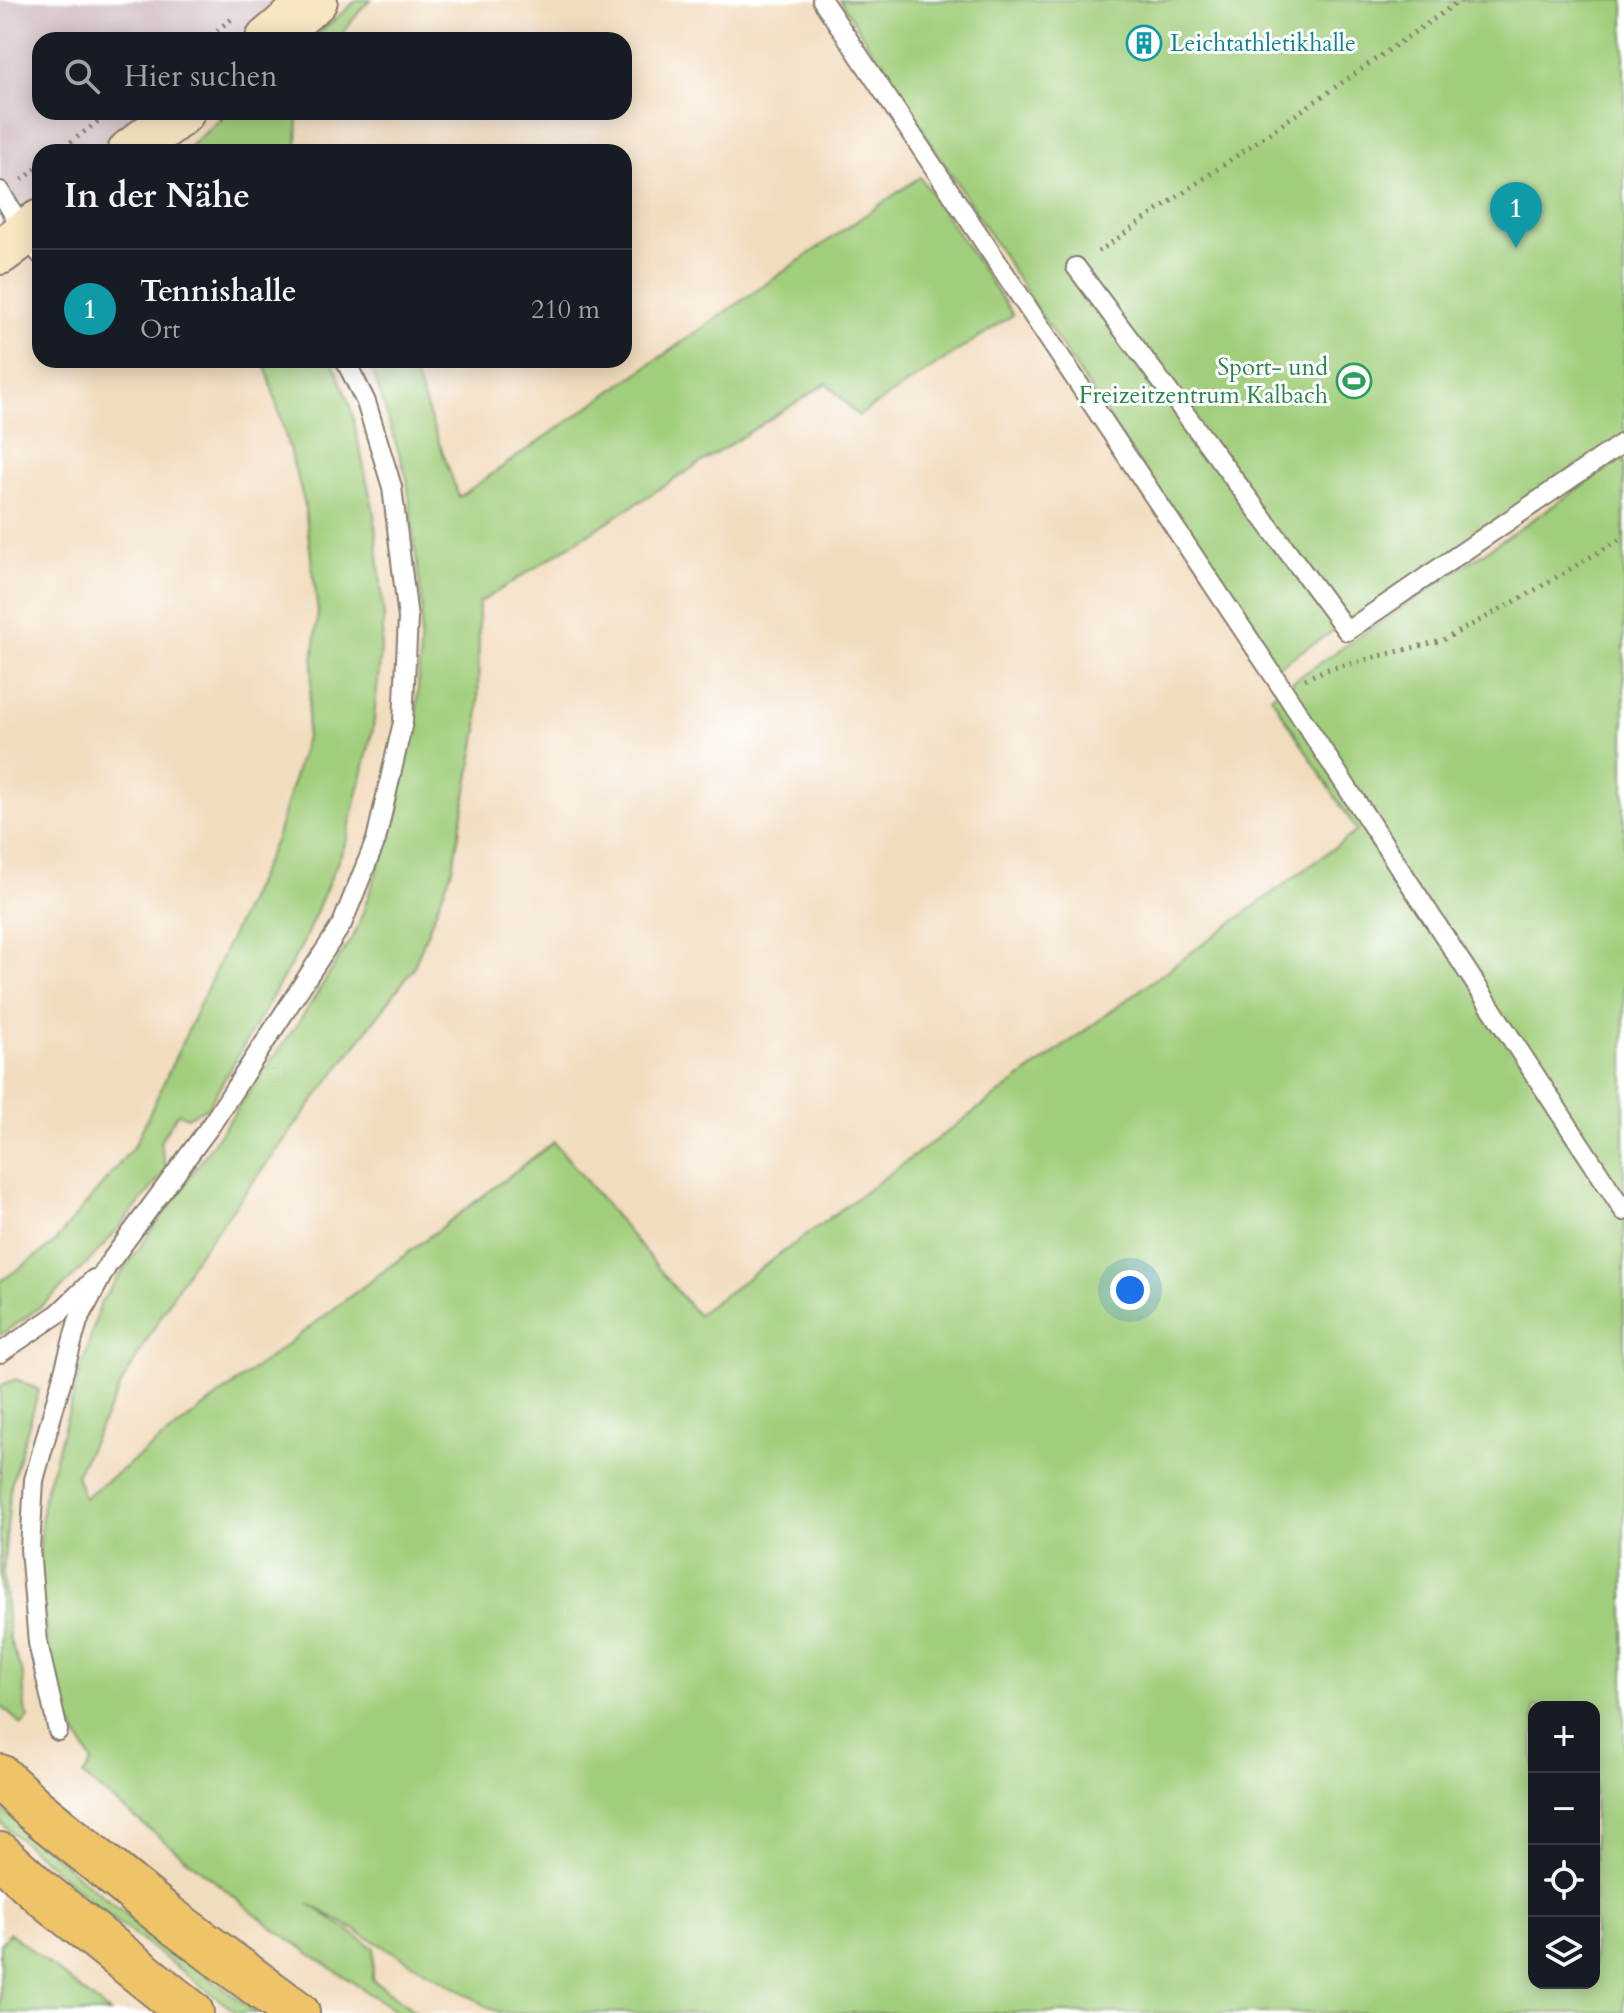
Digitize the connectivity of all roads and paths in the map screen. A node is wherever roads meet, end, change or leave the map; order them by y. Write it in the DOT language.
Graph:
graph roads {
  1 [pos="315,0"];
  2 [pos="822,0"];
  3 [pos="1461,0"];
  4 [pos="251,28"];
  5 [pos="100,120"];
  6 [pos="172,120"];
  7 [pos="68,144"];
  8 [pos="140,144"];
  9 [pos="0,191"];
  10 [pos="26,240"];
  11 [pos="1076,267"];
  12 [pos="349,368"];
  13 [pos="1624,442"];
  14 [pos="1624,537"];
  15 [pos="1294,685"];
  16 [pos="1624,1211"];
  17 [pos="107,1266"];
  18 [pos="0,1353"];
  19 [pos="58,1731"];
  20 [pos="0,1777"];
  21 [pos="0,1855"];
  22 [pos="191,2013"];
  23 [pos="297,2013"];
  1 -- 4 [label="street"];
  2 -- 16 [label="lane"];
  3 -- 11 [label="path"];
  5 -- 7 [label="path"];
  6 -- 8 [label="street"];
  9 -- 10 [label="lane"];
  11 -- 13 [label="lane"];
  12 -- 17 [label="lane"];
  14 -- 15 [label="path"];
  17 -- 18 [label="lane"];
  17 -- 19 [label="lane"];
  20 -- 23 [label="highway"];
  21 -- 22 [label="highway"];
}
